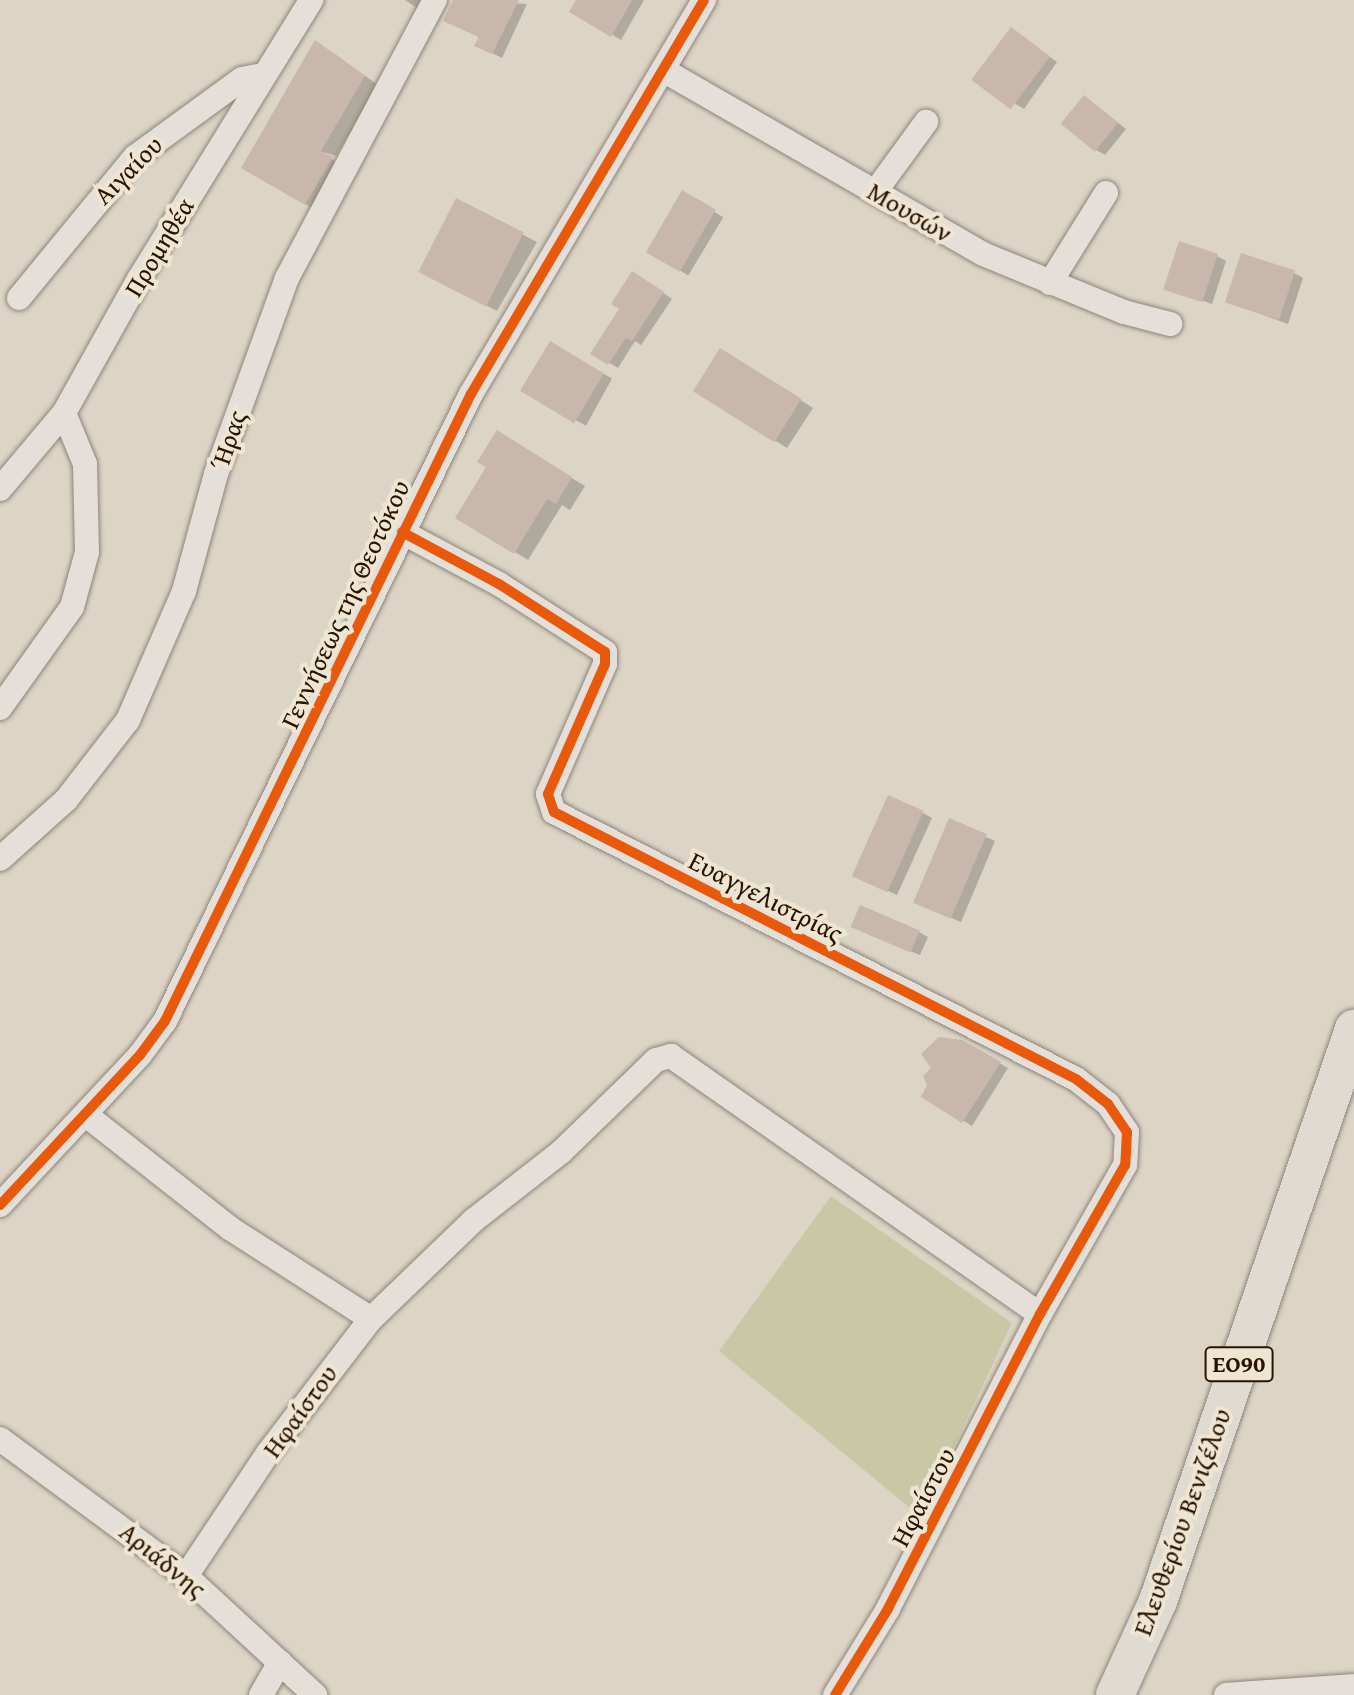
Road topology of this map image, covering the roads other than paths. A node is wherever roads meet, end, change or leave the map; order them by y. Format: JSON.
{"nodes":[{"id":1,"x":311,"y":0,"type":"edge"},
{"id":2,"x":435,"y":0,"type":"edge"},
{"id":3,"x":704,"y":0,"type":"edge"},
{"id":4,"x":663,"y":70,"type":"junction"},
{"id":5,"x":263,"y":75,"type":"junction"},
{"id":6,"x":926,"y":122,"type":"dead end"},
{"id":7,"x":875,"y":192,"type":"junction"},
{"id":8,"x":1106,"y":193,"type":"dead end"},
{"id":9,"x":1050,"y":283,"type":"junction"},
{"id":10,"x":19,"y":298,"type":"dead end"},
{"id":11,"x":1170,"y":324,"type":"dead end"},
{"id":12,"x":64,"y":413,"type":"junction"},
{"id":13,"x":0,"y":489,"type":"edge"},
{"id":14,"x":402,"y":532,"type":"junction"},
{"id":15,"x":0,"y":708,"type":"edge"},
{"id":16,"x":0,"y":859,"type":"edge"},
{"id":17,"x":1354,"y":1029,"type":"edge"},
{"id":18,"x":86,"y":1115,"type":"junction"},
{"id":19,"x":0,"y":1205,"type":"edge"},
{"id":20,"x":1040,"y":1314,"type":"junction"},
{"id":21,"x":371,"y":1319,"type":"junction"},
{"id":22,"x":0,"y":1439,"type":"edge"},
{"id":23,"x":186,"y":1576,"type":"junction"},
{"id":24,"x":280,"y":1662,"type":"junction"},
{"id":25,"x":1354,"y":1686,"type":"edge"},
{"id":26,"x":261,"y":1695,"type":"edge"},
{"id":27,"x":315,"y":1695,"type":"edge"},
{"id":28,"x":835,"y":1695,"type":"edge"},
{"id":29,"x":1115,"y":1695,"type":"edge"},
{"id":30,"x":1226,"y":1695,"type":"edge"}],
"edges":[{"from":1,"to":5,"type":"street","name":"Προμηθέα"},
{"from":2,"to":16,"type":"street","name":"Ήρας"},
{"from":3,"to":4,"type":"street","name":"Γεννήσεως της Θεοτόκου"},
{"from":4,"to":7,"type":"street","name":"Μουσών"},
{"from":4,"to":14,"type":"street","name":"Γεννήσεως της Θεοτόκου"},
{"from":5,"to":10,"type":"street","name":"Αιγαίου"},
{"from":5,"to":12,"type":"street","name":"Προμηθέα"},
{"from":6,"to":7,"type":"street"},
{"from":7,"to":9,"type":"street","name":"Μουσών"},
{"from":8,"to":9,"type":"street"},
{"from":9,"to":11,"type":"street","name":"Μουσών"},
{"from":12,"to":13,"type":"street","name":"Προμηθέα"},
{"from":12,"to":15,"type":"street"},
{"from":14,"to":18,"type":"street","name":"Γεννήσεως της Θεοτόκου"},
{"from":14,"to":20,"type":"street","name":"Ευαγγελιστρίας"},
{"from":17,"to":29,"type":"main road","name":"Ελευθερίου Βενιζέλου","number":"ΕΟ90"},
{"from":18,"to":19,"type":"street","name":"Γεννήσεως της Θεοτόκου"},
{"from":18,"to":21,"type":"street"},
{"from":20,"to":21,"type":"street","name":"Ηφαίστου"},
{"from":20,"to":28,"type":"street","name":"Ηφαίστου"},
{"from":21,"to":23,"type":"street","name":"Ηφαίστου"},
{"from":22,"to":23,"type":"street","name":"Αριάδνης"},
{"from":23,"to":24,"type":"street","name":"Αριάδνης"},
{"from":24,"to":26,"type":"street"},
{"from":24,"to":27,"type":"street","name":"Αριάδνης"},
{"from":25,"to":30,"type":"street"}]}
